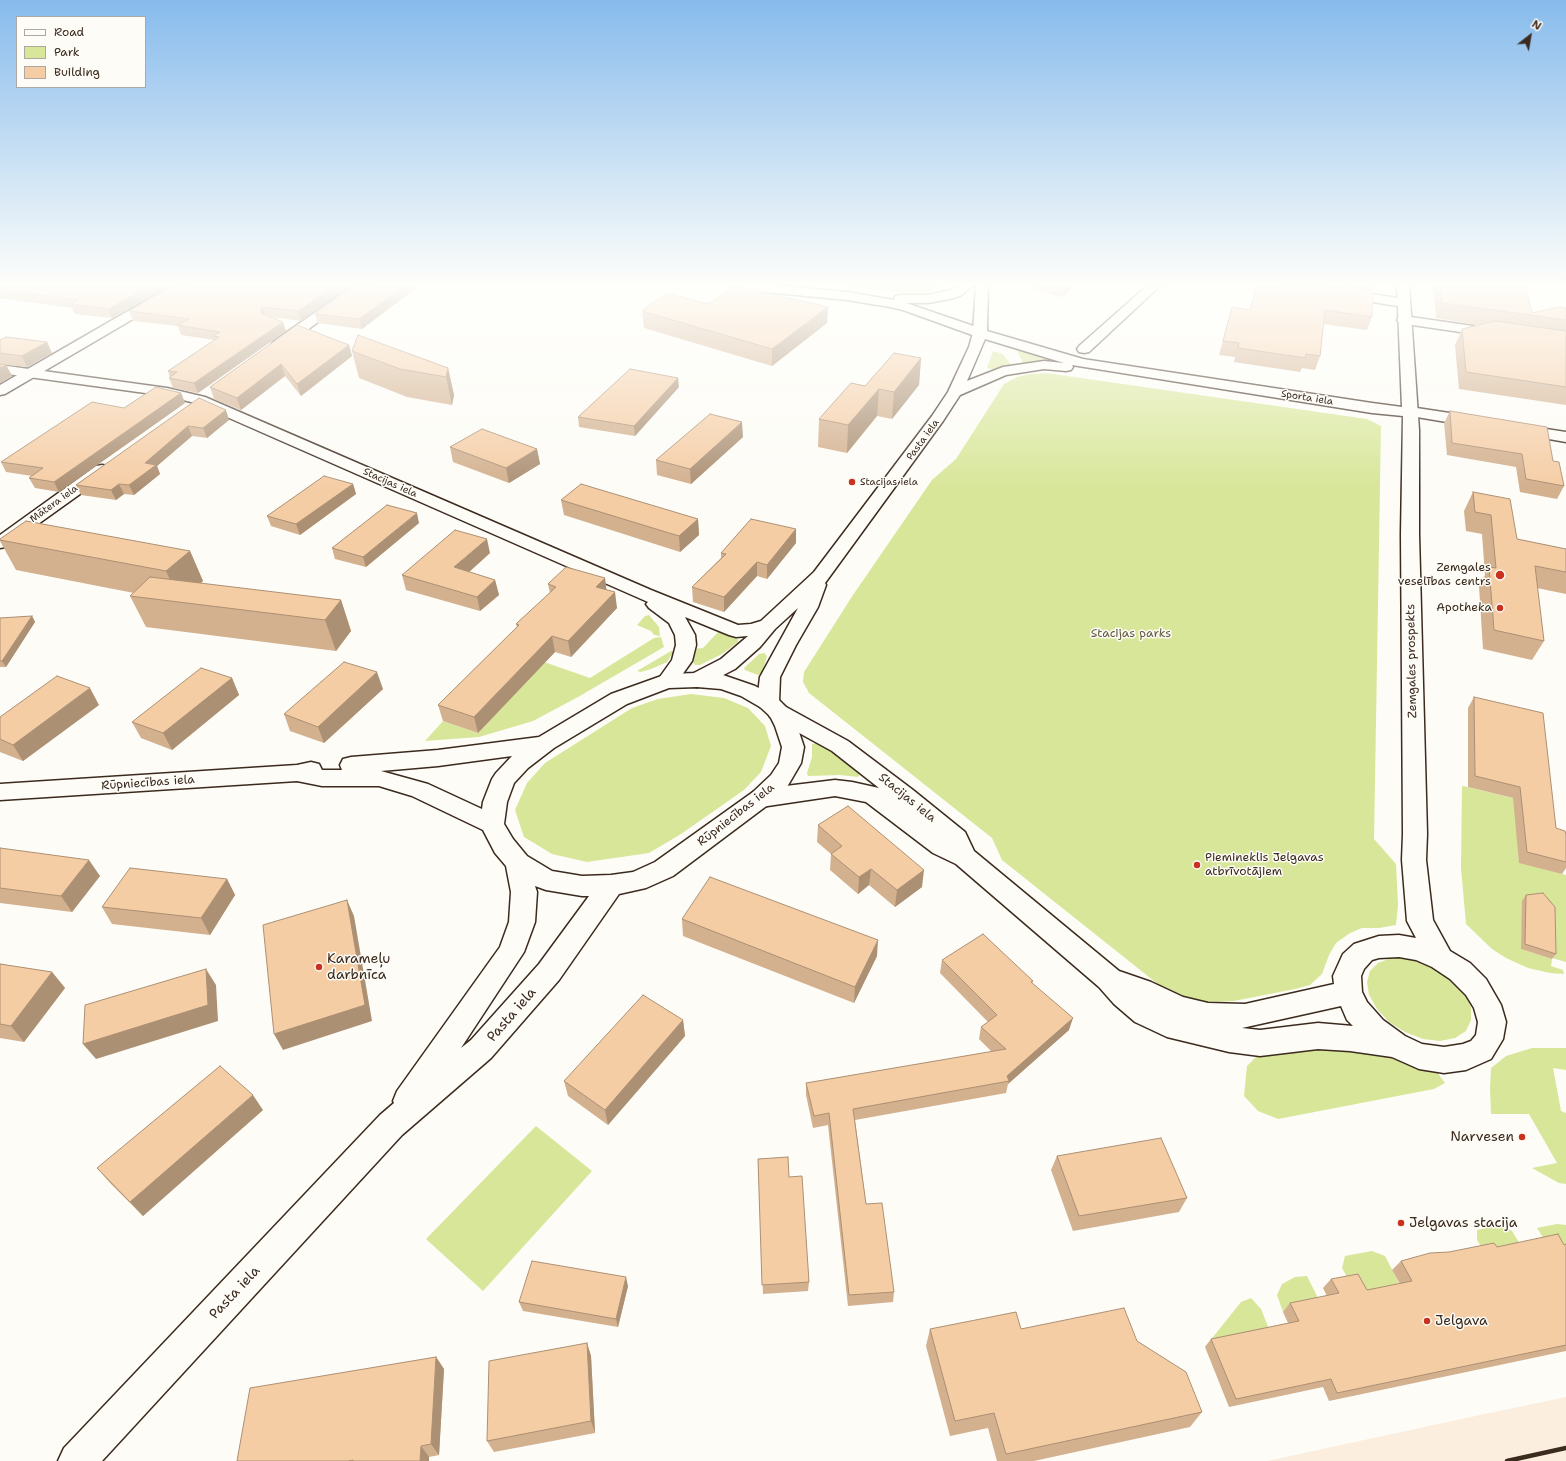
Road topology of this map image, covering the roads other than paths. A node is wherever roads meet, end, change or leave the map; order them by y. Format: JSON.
{"nodes":[{"id":1,"x":66,"y":353,"type":"edge"},
{"id":2,"x":266,"y":353,"type":"edge"},
{"id":3,"x":973,"y":353,"type":"edge"},
{"id":4,"x":1048,"y":353,"type":"edge"},
{"id":5,"x":1406,"y":353,"type":"edge"},
{"id":6,"x":263,"y":355,"type":"edge"},
{"id":7,"x":0,"y":369,"type":"edge"},
{"id":8,"x":1141,"y":373,"type":"junction"},
{"id":9,"x":31,"y":374,"type":"junction"},
{"id":10,"x":0,"y":391,"type":"edge"},
{"id":11,"x":956,"y":392,"type":"junction"},
{"id":12,"x":206,"y":395,"type":"junction"},
{"id":13,"x":186,"y":410,"type":"edge"},
{"id":14,"x":1410,"y":412,"type":"junction"},
{"id":15,"x":1488,"y":424,"type":"edge"},
{"id":16,"x":1504,"y":427,"type":"edge"},
{"id":17,"x":1566,"y":437,"type":"edge"},
{"id":18,"x":116,"y":460,"type":"edge"},
{"id":19,"x":0,"y":543,"type":"edge"},
{"id":20,"x":821,"y":576,"type":"junction"},
{"id":21,"x":644,"y":594,"type":"junction"},
{"id":22,"x":768,"y":625,"type":"junction"},
{"id":23,"x":697,"y":680,"type":"junction"},
{"id":24,"x":667,"y":681,"type":"junction"},
{"id":25,"x":773,"y":707,"type":"junction"},
{"id":26,"x":546,"y":744,"type":"junction"},
{"id":27,"x":297,"y":773,"type":"junction"},
{"id":28,"x":0,"y":792,"type":"edge"},
{"id":29,"x":761,"y":798,"type":"junction"},
{"id":30,"x":492,"y":824,"type":"junction"},
{"id":31,"x":965,"y":857,"type":"junction"},
{"id":32,"x":518,"y":863,"type":"junction"},
{"id":33,"x":611,"y":885,"type":"junction"},
{"id":34,"x":1441,"y":958,"type":"junction"},
{"id":35,"x":1109,"y":979,"type":"junction"},
{"id":36,"x":1348,"y":992,"type":"junction"},
{"id":37,"x":1394,"y":1045,"type":"junction"},
{"id":38,"x":391,"y":1124,"type":"junction"},
{"id":39,"x":77,"y":1461,"type":"edge"}],
"edges":[{"from":1,"to":9,"type":"street"},
{"from":2,"to":6,"type":"street"},
{"from":3,"to":11,"type":"street","name":"Pasta iela"},
{"from":4,"to":8,"type":"street","name":"Sporta iela"},
{"from":5,"to":14,"type":"street","name":"Zemgales prospekts"},
{"from":7,"to":9,"type":"street","name":"Stacijas iela"},
{"from":8,"to":11,"type":"street"},
{"from":8,"to":14,"type":"street","name":"Sporta iela"},
{"from":9,"to":10,"type":"street"},
{"from":9,"to":12,"type":"street","name":"Stacijas iela"},
{"from":11,"to":20,"type":"street","name":"Pasta iela"},
{"from":12,"to":13,"type":"street"},
{"from":12,"to":21,"type":"street","name":"Stacijas iela"},
{"from":14,"to":15,"type":"street","name":"Sporta iela"},
{"from":14,"to":34,"type":"street","name":"Zemgales prospekts"},
{"from":16,"to":17,"type":"street"},
{"from":18,"to":19,"type":"street","name":"Mātera iela"},
{"from":20,"to":22,"type":"street","name":"Pasta iela"},
{"from":20,"to":25,"type":"street","name":"Pasta iela"},
{"from":21,"to":22,"type":"street","name":"Stacijas iela"},
{"from":21,"to":24,"type":"street"},
{"from":22,"to":23,"type":"street","name":"Pasta iela"},
{"from":23,"to":24,"type":"street","name":"Rūpniecības iela"},
{"from":23,"to":25,"type":"street","name":"Rūpniecības iela"},
{"from":24,"to":26,"type":"street","name":"Rūpniecības iela"},
{"from":25,"to":29,"type":"street","name":"Rūpniecības iela"},
{"from":25,"to":31,"type":"street","name":"Stacijas iela"},
{"from":26,"to":27,"type":"street","name":"Rūpniecības iela"},
{"from":26,"to":30,"type":"street","name":"Rūpniecības iela"},
{"from":27,"to":28,"type":"street","name":"Rūpniecības iela"},
{"from":27,"to":30,"type":"street","name":"Rūpniecības iela"},
{"from":29,"to":31,"type":"street"},
{"from":29,"to":33,"type":"street","name":"Rūpniecības iela"},
{"from":30,"to":32,"type":"street","name":"Rūpniecības iela"},
{"from":31,"to":35,"type":"street"},
{"from":32,"to":33,"type":"street","name":"Rūpniecības iela"},
{"from":32,"to":38,"type":"street","name":"Pasta iela"},
{"from":33,"to":38,"type":"street","name":"Pasta iela"},
{"from":34,"to":36,"type":"street"},
{"from":34,"to":37,"type":"street"},
{"from":35,"to":36,"type":"street"},
{"from":35,"to":37,"type":"street"},
{"from":36,"to":37,"type":"street"},
{"from":38,"to":39,"type":"street","name":"Pasta iela"}]}
